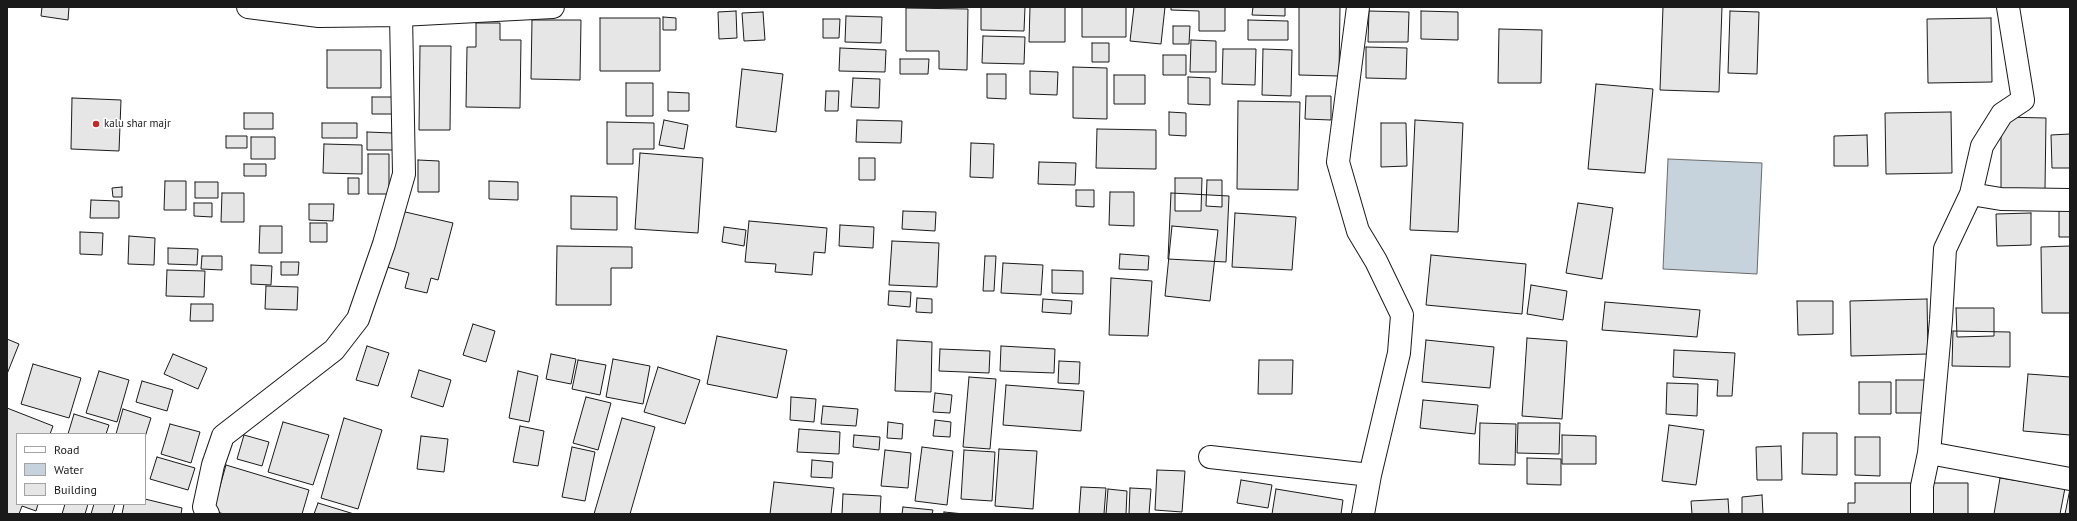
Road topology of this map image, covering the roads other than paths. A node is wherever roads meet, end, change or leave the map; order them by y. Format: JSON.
{"nodes":[{"id":1,"x":248,"y":7,"type":"edge"},
{"id":2,"x":553,"y":7,"type":"edge"},
{"id":3,"x":1358,"y":7,"type":"edge"},
{"id":4,"x":2008,"y":7,"type":"edge"},
{"id":5,"x":401,"y":15,"type":"junction"},
{"id":6,"x":1971,"y":194,"type":"junction"},
{"id":7,"x":2070,"y":200,"type":"edge"},
{"id":8,"x":1929,"y":453,"type":"junction"},
{"id":9,"x":1210,"y":457,"type":"dead end"},
{"id":10,"x":1370,"y":475,"type":"junction"},
{"id":11,"x":2070,"y":479,"type":"edge"},
{"id":12,"x":208,"y":514,"type":"edge"},
{"id":13,"x":1363,"y":514,"type":"edge"},
{"id":14,"x":1922,"y":514,"type":"edge"}],
"edges":[{"from":1,"to":5,"type":"street"},
{"from":2,"to":5,"type":"street"},
{"from":3,"to":10,"type":"street"},
{"from":4,"to":6,"type":"street"},
{"from":5,"to":12,"type":"street"},
{"from":6,"to":7,"type":"street"},
{"from":6,"to":8,"type":"street"},
{"from":8,"to":11,"type":"street"},
{"from":8,"to":14,"type":"street"},
{"from":9,"to":10,"type":"street"},
{"from":10,"to":13,"type":"street"}]}
